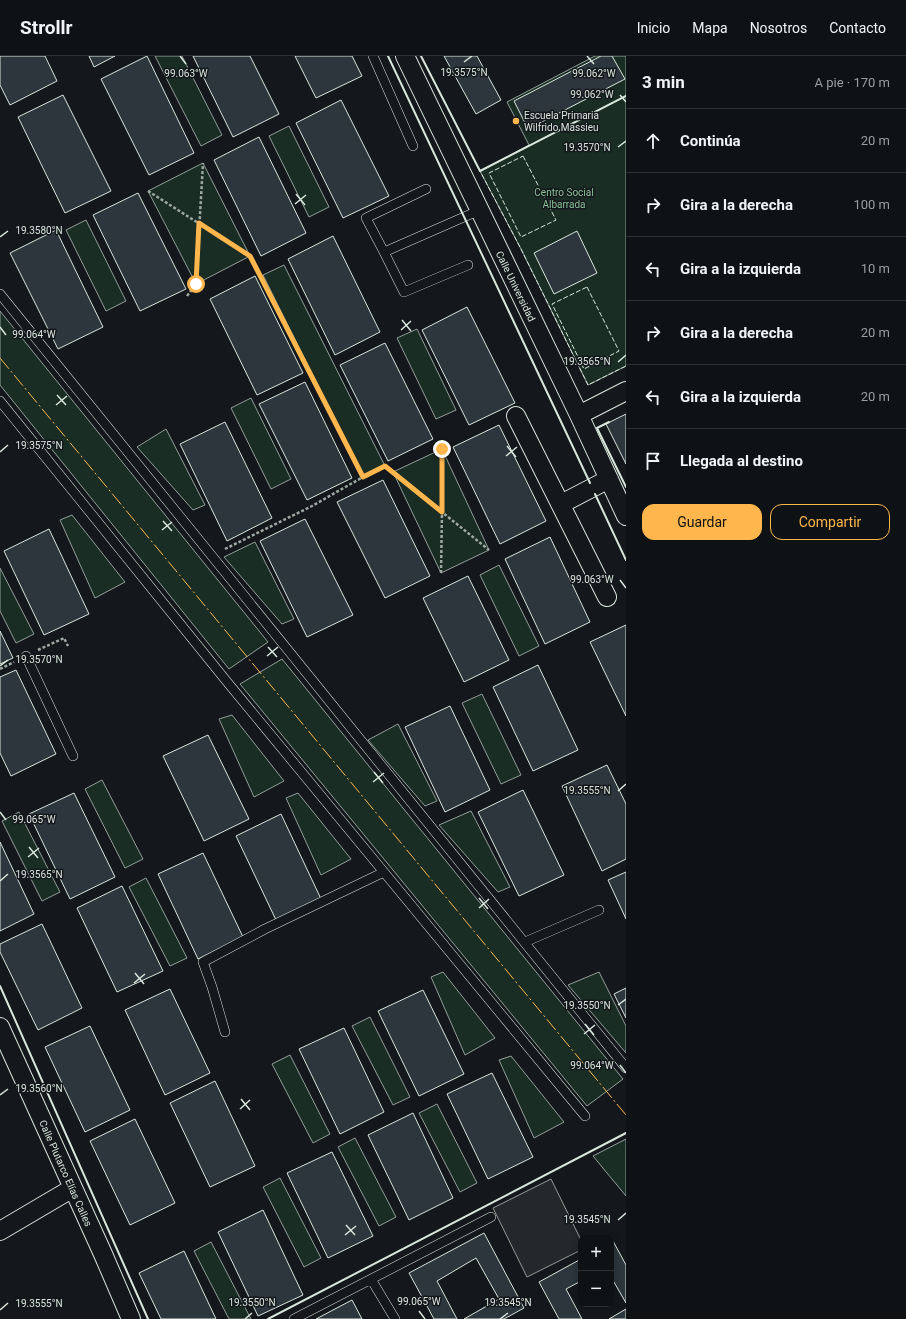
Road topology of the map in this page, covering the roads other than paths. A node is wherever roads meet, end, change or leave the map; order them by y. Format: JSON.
{"nodes":[{"id":1,"x":373,"y":56,"type":"edge"},
{"id":2,"x":405,"y":56,"type":"edge"},
{"id":3,"x":413,"y":146,"type":"dead end"},
{"id":4,"x":426,"y":189,"type":"dead end"},
{"id":5,"x":480,"y":210,"type":"junction"},
{"id":6,"x":384,"y":252,"type":"junction"},
{"id":7,"x":468,"y":265,"type":"dead end"},
{"id":8,"x":0,"y":294,"type":"edge"},
{"id":9,"x":626,"y":391,"type":"edge"},
{"id":10,"x":0,"y":401,"type":"edge"},
{"id":11,"x":579,"y":415,"type":"junction"},
{"id":12,"x":516,"y":416,"type":"dead end"},
{"id":13,"x":609,"y":479,"type":"junction"},
{"id":14,"x":561,"y":504,"type":"junction"},
{"id":15,"x":626,"y":516,"type":"edge"},
{"id":16,"x":607,"y":597,"type":"dead end"},
{"id":17,"x":26,"y":656,"type":"dead end"},
{"id":18,"x":73,"y":756,"type":"dead end"},
{"id":19,"x":384,"y":872,"type":"junction"},
{"id":20,"x":599,"y":910,"type":"dead end"},
{"id":21,"x":525,"y":942,"type":"junction"},
{"id":22,"x":0,"y":1027,"type":"edge"},
{"id":23,"x":225,"y":1032,"type":"dead end"},
{"id":24,"x":626,"y":1068,"type":"edge"},
{"id":25,"x":585,"y":1116,"type":"dead end"},
{"id":26,"x":73,"y":1188,"type":"junction"},
{"id":27,"x":491,"y":1217,"type":"dead end"},
{"id":28,"x":0,"y":1231,"type":"edge"},
{"id":29,"x":371,"y":1279,"type":"junction"},
{"id":30,"x":131,"y":1319,"type":"edge"},
{"id":31,"x":294,"y":1319,"type":"edge"},
{"id":32,"x":395,"y":1319,"type":"edge"}],
"edges":[{"from":1,"to":3,"type":"lane"},
{"from":2,"to":5,"type":"street","name":"Calle Universidad"},
{"from":4,"to":6,"type":"lane"},
{"from":5,"to":6,"type":"lane"},
{"from":5,"to":11,"type":"street","name":"Calle Universidad"},
{"from":6,"to":7,"type":"lane"},
{"from":8,"to":21,"type":"lane"},
{"from":9,"to":11,"type":"street"},
{"from":10,"to":19,"type":"lane"},
{"from":11,"to":13,"type":"street","name":"Calle Universidad"},
{"from":12,"to":14,"type":"street"},
{"from":13,"to":14,"type":"street"},
{"from":13,"to":15,"type":"street","name":"Calle Universidad"},
{"from":14,"to":16,"type":"street"},
{"from":17,"to":18,"type":"lane"},
{"from":19,"to":23,"type":"lane"},
{"from":19,"to":25,"type":"lane"},
{"from":20,"to":21,"type":"lane"},
{"from":21,"to":24,"type":"lane"},
{"from":22,"to":26,"type":"street","name":"Calle Plutarco Elías Calles"},
{"from":26,"to":28,"type":"street"},
{"from":26,"to":30,"type":"street","name":"Calle Plutarco Elías Calles"},
{"from":27,"to":29,"type":"lane"},
{"from":29,"to":31,"type":"lane"},
{"from":29,"to":32,"type":"lane"}]}
